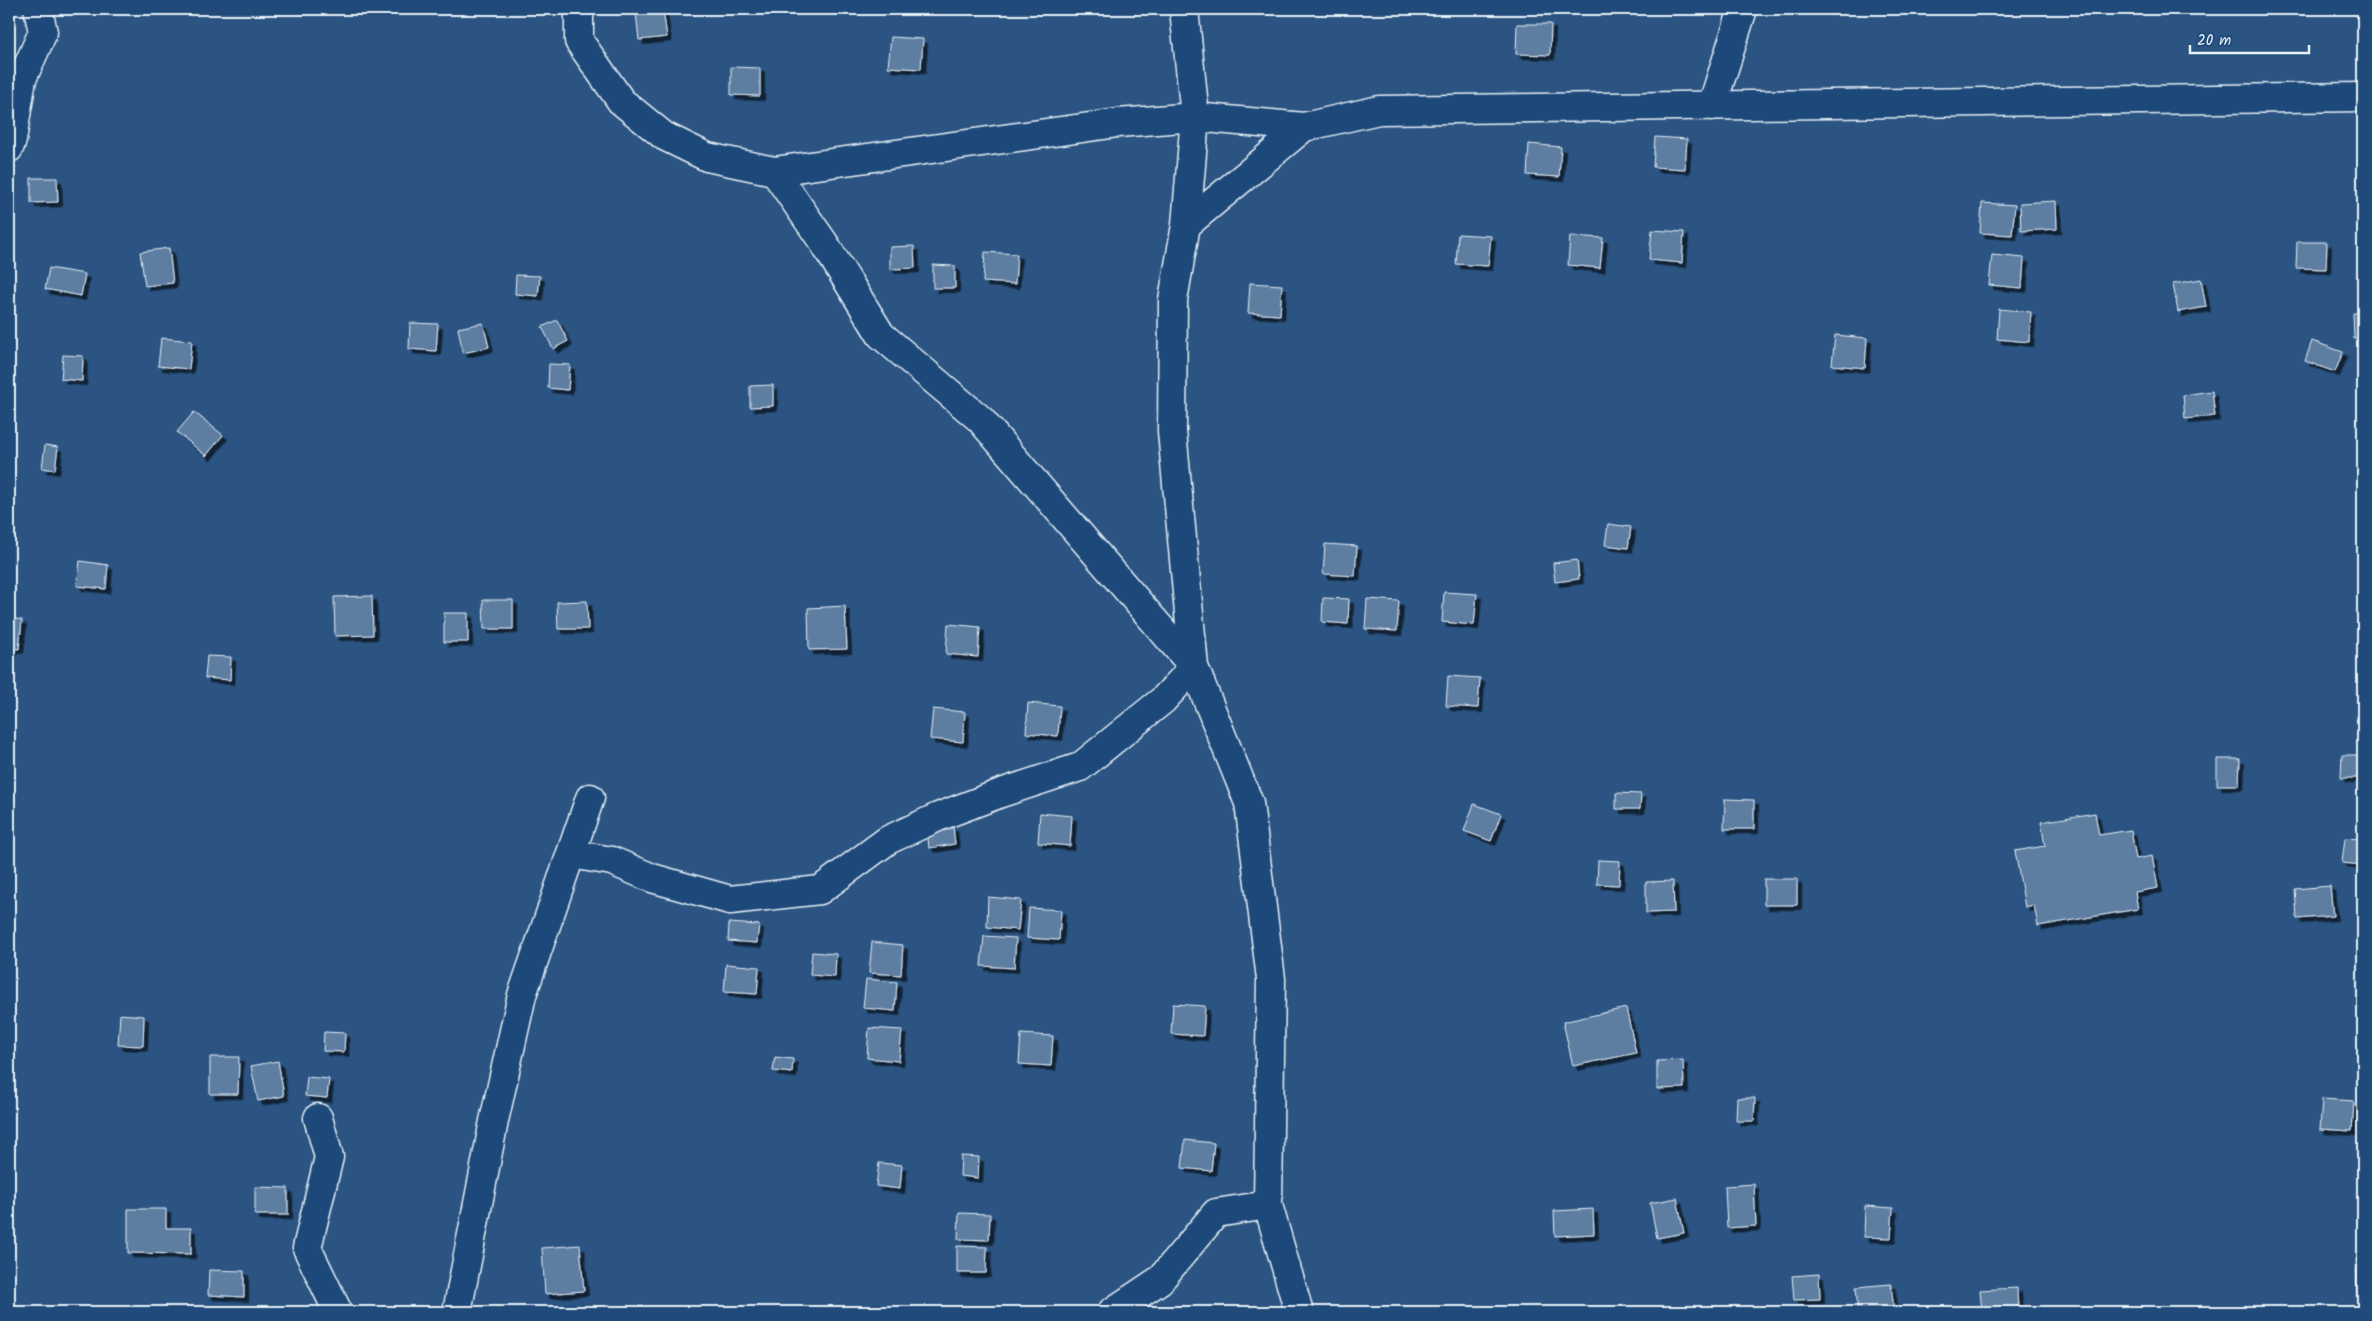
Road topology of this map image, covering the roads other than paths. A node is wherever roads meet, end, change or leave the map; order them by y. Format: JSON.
{"nodes":[{"id":1,"x":38,"y":9,"type":"edge"},
{"id":2,"x":579,"y":9,"type":"edge"},
{"id":3,"x":1184,"y":9,"type":"edge"},
{"id":4,"x":1742,"y":9,"type":"edge"},
{"id":5,"x":2363,"y":97,"type":"edge"},
{"id":6,"x":1712,"y":106,"type":"junction"},
{"id":7,"x":1195,"y":117,"type":"junction"},
{"id":8,"x":1304,"y":127,"type":"junction"},
{"id":9,"x":9,"y":148,"type":"edge"},
{"id":10,"x":774,"y":171,"type":"junction"},
{"id":11,"x":1186,"y":225,"type":"junction"},
{"id":12,"x":1194,"y":667,"type":"junction"},
{"id":13,"x":590,"y":798,"type":"dead end"},
{"id":14,"x":571,"y":854,"type":"junction"},
{"id":15,"x":318,"y":1118,"type":"dead end"},
{"id":16,"x":1268,"y":1205,"type":"junction"},
{"id":17,"x":338,"y":1312,"type":"edge"},
{"id":18,"x":457,"y":1312,"type":"edge"},
{"id":19,"x":1112,"y":1312,"type":"edge"},
{"id":20,"x":1299,"y":1312,"type":"edge"}],
"edges":[{"from":1,"to":9,"type":"street"},
{"from":2,"to":10,"type":"street"},
{"from":3,"to":7,"type":"street"},
{"from":4,"to":6,"type":"street"},
{"from":5,"to":6,"type":"street"},
{"from":6,"to":8,"type":"street"},
{"from":7,"to":8,"type":"street"},
{"from":7,"to":10,"type":"street"},
{"from":7,"to":11,"type":"street"},
{"from":8,"to":11,"type":"street"},
{"from":10,"to":12,"type":"street"},
{"from":11,"to":12,"type":"street"},
{"from":12,"to":14,"type":"street"},
{"from":12,"to":16,"type":"street"},
{"from":13,"to":14,"type":"street"},
{"from":14,"to":18,"type":"street"},
{"from":15,"to":17,"type":"street"},
{"from":16,"to":19,"type":"street"},
{"from":16,"to":20,"type":"street"}]}
